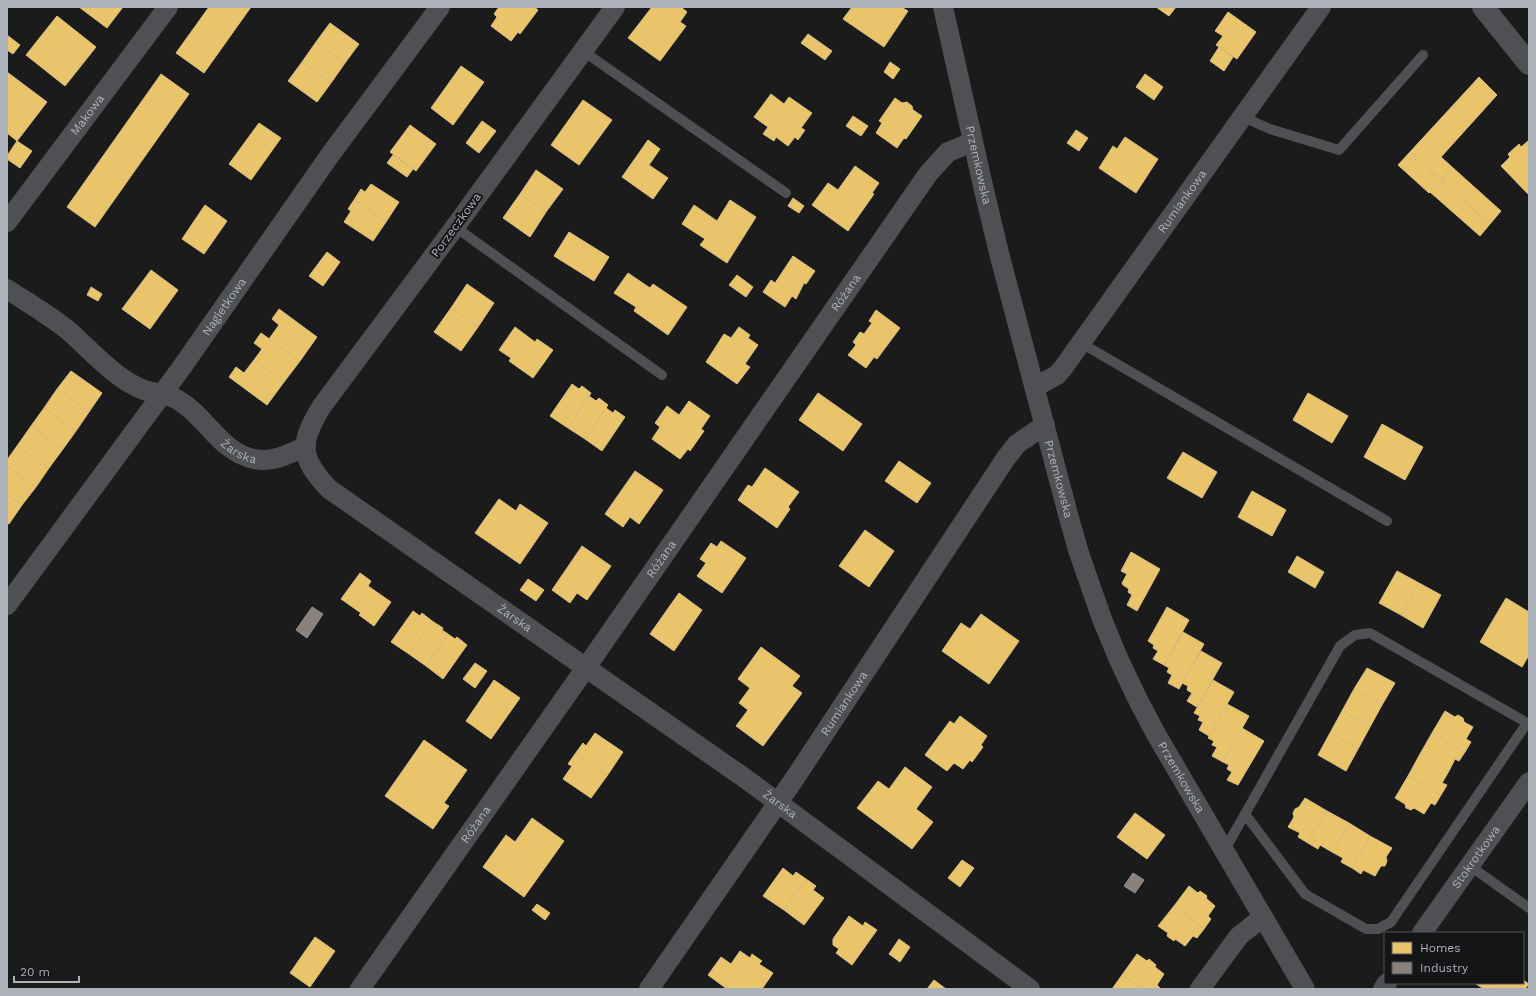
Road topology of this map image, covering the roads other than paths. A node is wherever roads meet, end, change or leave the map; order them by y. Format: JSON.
{"nodes":[{"id":1,"x":168,"y":7,"type":"edge"},
{"id":2,"x":440,"y":7,"type":"edge"},
{"id":3,"x":615,"y":7,"type":"edge"},
{"id":4,"x":943,"y":7,"type":"edge"},
{"id":5,"x":1321,"y":7,"type":"edge"},
{"id":6,"x":1483,"y":7,"type":"edge"},
{"id":7,"x":583,"y":51,"type":"junction"},
{"id":8,"x":1423,"y":55,"type":"dead end"},
{"id":9,"x":1529,"y":64,"type":"edge"},
{"id":10,"x":1243,"y":117,"type":"junction"},
{"id":11,"x":973,"y":142,"type":"junction"},
{"id":12,"x":786,"y":193,"type":"dead end"},
{"id":13,"x":7,"y":222,"type":"edge"},
{"id":14,"x":455,"y":227,"type":"junction"},
{"id":15,"x":7,"y":289,"type":"edge"},
{"id":16,"x":1081,"y":343,"type":"junction"},
{"id":17,"x":662,"y":375,"type":"dead end"},
{"id":18,"x":1035,"y":387,"type":"junction"},
{"id":19,"x":163,"y":393,"type":"junction"},
{"id":20,"x":1045,"y":425,"type":"junction"},
{"id":21,"x":306,"y":446,"type":"junction"},
{"id":22,"x":1387,"y":521,"type":"dead end"},
{"id":23,"x":7,"y":605,"type":"edge"},
{"id":24,"x":585,"y":669,"type":"junction"},
{"id":25,"x":1528,"y":724,"type":"edge"},
{"id":26,"x":1529,"y":782,"type":"edge"},
{"id":27,"x":778,"y":803,"type":"junction"},
{"id":28,"x":1245,"y":814,"type":"junction"},
{"id":29,"x":1224,"y":851,"type":"junction"},
{"id":30,"x":1470,"y":866,"type":"junction"},
{"id":31,"x":1529,"y":908,"type":"edge"},
{"id":32,"x":1263,"y":916,"type":"junction"},
{"id":33,"x":1423,"y":932,"type":"edge"},
{"id":34,"x":360,"y":989,"type":"edge"},
{"id":35,"x":649,"y":989,"type":"edge"},
{"id":36,"x":1030,"y":989,"type":"edge"},
{"id":37,"x":1200,"y":989,"type":"edge"},
{"id":38,"x":1305,"y":989,"type":"edge"}],
"edges":[{"from":1,"to":13,"type":"street","name":"Makowa"},
{"from":2,"to":19,"type":"street","name":"Nagietkowa"},
{"from":3,"to":7,"type":"street","name":"Porzeczkowa"},
{"from":4,"to":11,"type":"street","name":"Przemkowska"},
{"from":5,"to":10,"type":"street","name":"Rumiankowa"},
{"from":6,"to":9,"type":"street"},
{"from":7,"to":12,"type":"lane"},
{"from":7,"to":14,"type":"street","name":"Porzeczkowa"},
{"from":8,"to":10,"type":"lane"},
{"from":10,"to":16,"type":"street","name":"Rumiankowa"},
{"from":11,"to":18,"type":"street","name":"Przemkowska"},
{"from":11,"to":24,"type":"street","name":"Różana"},
{"from":14,"to":17,"type":"lane"},
{"from":14,"to":21,"type":"street","name":"Porzeczkowa"},
{"from":15,"to":19,"type":"street","name":"Żarska"},
{"from":16,"to":18,"type":"street","name":"Rumiankowa"},
{"from":16,"to":22,"type":"lane"},
{"from":18,"to":20,"type":"street","name":"Przemkowska"},
{"from":19,"to":21,"type":"street","name":"Żarska"},
{"from":19,"to":23,"type":"street","name":"Nagietkowa"},
{"from":20,"to":27,"type":"street","name":"Rumiankowa"},
{"from":20,"to":29,"type":"street","name":"Przemkowska"},
{"from":21,"to":24,"type":"street","name":"Żarska"},
{"from":24,"to":27,"type":"street","name":"Żarska"},
{"from":24,"to":34,"type":"street","name":"Różana"},
{"from":25,"to":28,"type":"lane"},
{"from":25,"to":28,"type":"lane"},
{"from":26,"to":30,"type":"street","name":"Stokrotkowa"},
{"from":27,"to":35,"type":"street","name":"Rumiankowa"},
{"from":27,"to":36,"type":"street","name":"Żarska"},
{"from":28,"to":29,"type":"lane"},
{"from":29,"to":32,"type":"street","name":"Przemkowska"},
{"from":30,"to":31,"type":"lane"},
{"from":30,"to":33,"type":"street","name":"Stokrotkowa"},
{"from":32,"to":37,"type":"street"},
{"from":32,"to":38,"type":"street","name":"Przemkowska"}]}
